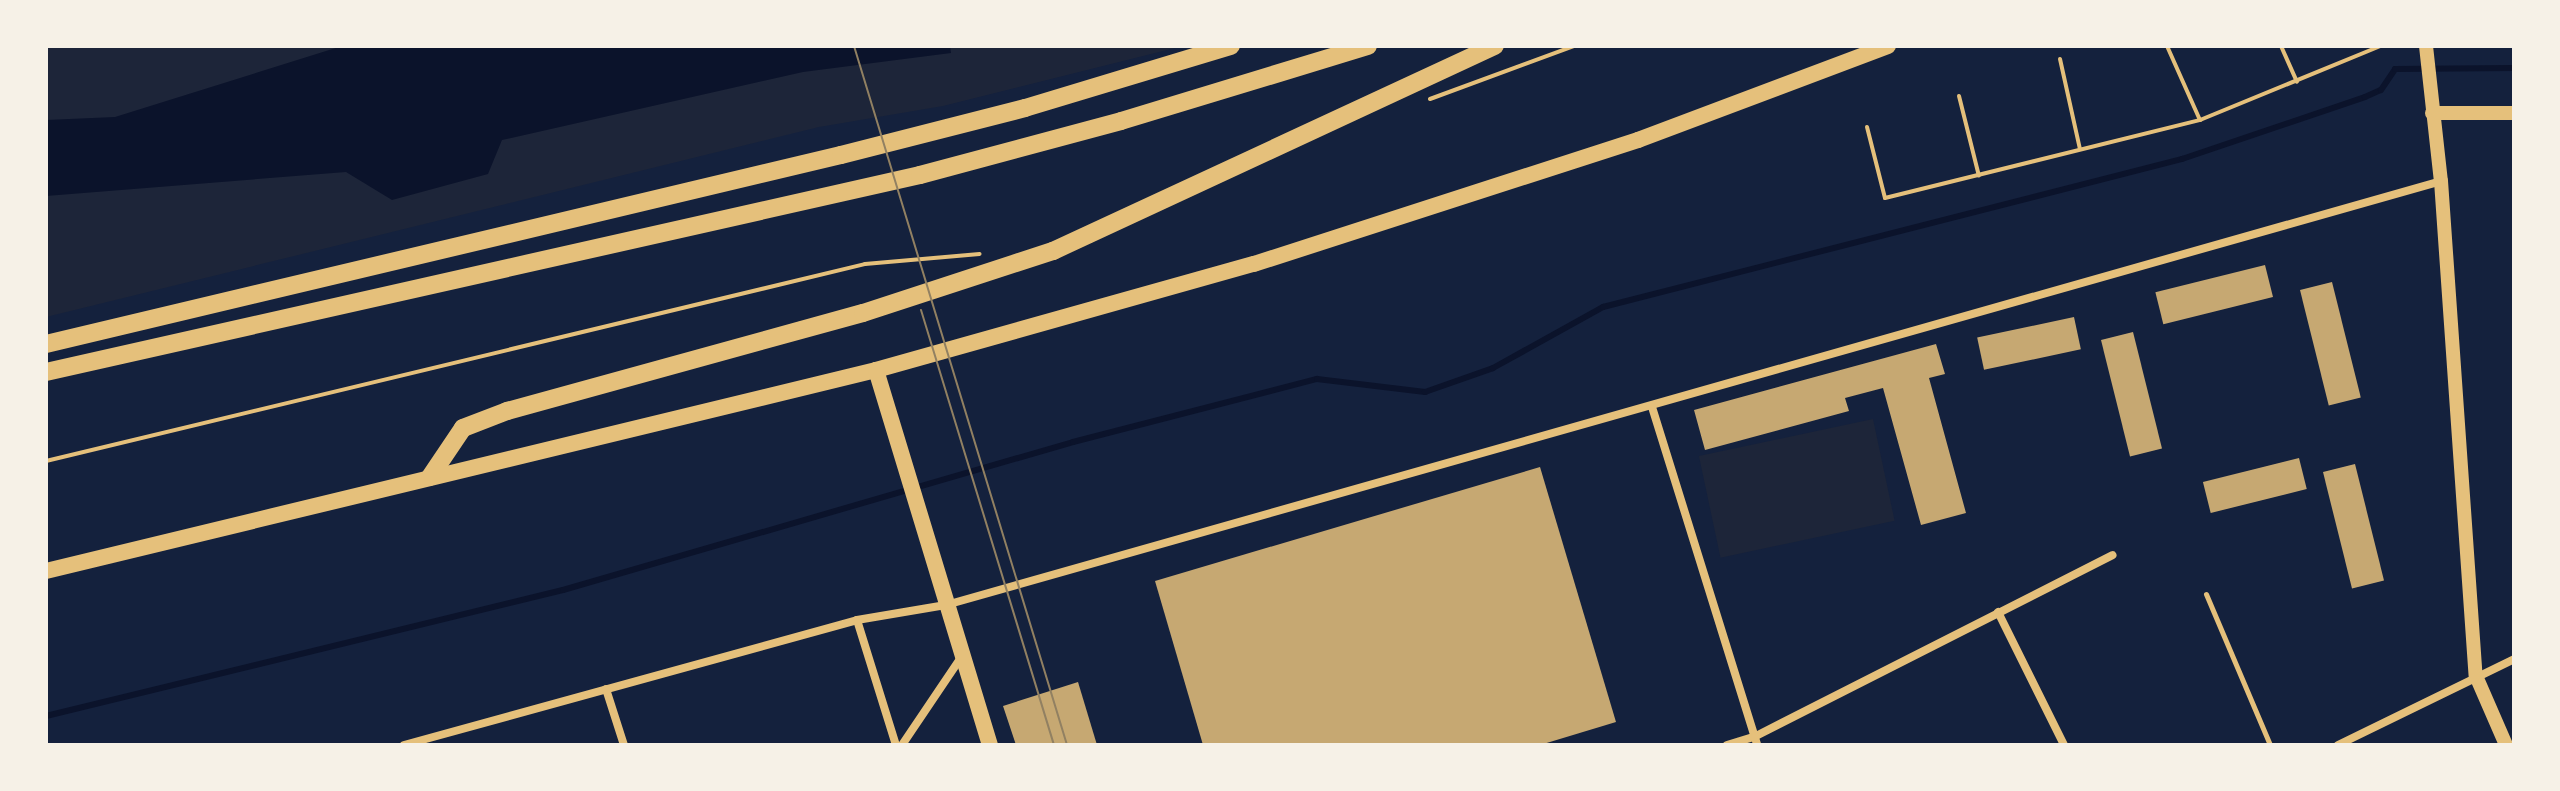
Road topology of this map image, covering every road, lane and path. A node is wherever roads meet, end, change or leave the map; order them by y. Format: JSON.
{"nodes":[{"id":1,"x":1231,"y":46,"type":"edge"},
{"id":2,"x":1368,"y":46,"type":"edge"},
{"id":3,"x":1495,"y":46,"type":"edge"},
{"id":4,"x":1574,"y":46,"type":"edge"},
{"id":5,"x":1888,"y":46,"type":"edge"},
{"id":6,"x":2167,"y":46,"type":"edge"},
{"id":7,"x":2281,"y":46,"type":"edge"},
{"id":8,"x":2376,"y":47,"type":"edge"},
{"id":9,"x":2427,"y":51,"type":"edge"},
{"id":10,"x":2060,"y":59,"type":"dead end"},
{"id":11,"x":2297,"y":82,"type":"junction"},
{"id":12,"x":1959,"y":96,"type":"dead end"},
{"id":13,"x":1425,"y":101,"type":"dead end"},
{"id":14,"x":2432,"y":113,"type":"junction"},
{"id":15,"x":2514,"y":113,"type":"edge"},
{"id":16,"x":2200,"y":120,"type":"junction"},
{"id":17,"x":1867,"y":127,"type":"dead end"},
{"id":18,"x":2080,"y":149,"type":"junction"},
{"id":19,"x":1979,"y":176,"type":"junction"},
{"id":20,"x":2441,"y":181,"type":"junction"},
{"id":21,"x":991,"y":253,"type":"dead end"},
{"id":22,"x":46,"y":344,"type":"edge"},
{"id":23,"x":876,"y":370,"type":"junction"},
{"id":24,"x":46,"y":372,"type":"edge"},
{"id":25,"x":1652,"y":407,"type":"junction"},
{"id":26,"x":46,"y":461,"type":"edge"},
{"id":27,"x":430,"y":477,"type":"junction"},
{"id":28,"x":2112,"y":555,"type":"dead end"},
{"id":29,"x":46,"y":571,"type":"edge"},
{"id":30,"x":2206,"y":594,"type":"dead end"},
{"id":31,"x":946,"y":605,"type":"junction"},
{"id":32,"x":1998,"y":612,"type":"junction"},
{"id":33,"x":857,"y":620,"type":"junction"},
{"id":34,"x":962,"y":656,"type":"junction"},
{"id":35,"x":2514,"y":659,"type":"edge"},
{"id":36,"x":2476,"y":676,"type":"junction"},
{"id":37,"x":606,"y":689,"type":"junction"},
{"id":38,"x":1756,"y":741,"type":"edge"},
{"id":39,"x":404,"y":745,"type":"edge"},
{"id":40,"x":624,"y":745,"type":"edge"},
{"id":41,"x":899,"y":745,"type":"edge"},
{"id":42,"x":990,"y":745,"type":"edge"},
{"id":43,"x":1727,"y":745,"type":"edge"},
{"id":44,"x":2064,"y":745,"type":"edge"},
{"id":45,"x":2270,"y":745,"type":"edge"},
{"id":46,"x":2338,"y":745,"type":"edge"},
{"id":47,"x":2506,"y":745,"type":"edge"}],
"edges":[{"from":1,"to":22,"type":"highway"},
{"from":2,"to":24,"type":"highway"},
{"from":3,"to":27,"type":"highway"},
{"from":4,"to":13,"type":"path"},
{"from":5,"to":23,"type":"main road"},
{"from":6,"to":16,"type":"path"},
{"from":7,"to":11,"type":"path"},
{"from":8,"to":11,"type":"path"},
{"from":9,"to":14,"type":"street"},
{"from":10,"to":18,"type":"path"},
{"from":11,"to":16,"type":"path"},
{"from":12,"to":19,"type":"path"},
{"from":14,"to":15,"type":"street"},
{"from":14,"to":20,"type":"street"},
{"from":16,"to":18,"type":"path"},
{"from":17,"to":19,"type":"path"},
{"from":18,"to":19,"type":"path"},
{"from":20,"to":25,"type":"street"},
{"from":20,"to":36,"type":"street"},
{"from":21,"to":26,"type":"path"},
{"from":23,"to":27,"type":"main road"},
{"from":23,"to":31,"type":"main road"},
{"from":25,"to":31,"type":"street"},
{"from":25,"to":38,"type":"street"},
{"from":27,"to":29,"type":"main road"},
{"from":28,"to":32,"type":"street"},
{"from":30,"to":45,"type":"lane"},
{"from":31,"to":33,"type":"street"},
{"from":31,"to":34,"type":"main road"},
{"from":32,"to":38,"type":"street"},
{"from":32,"to":44,"type":"street"},
{"from":33,"to":37,"type":"street"},
{"from":33,"to":41,"type":"street"},
{"from":34,"to":41,"type":"street"},
{"from":34,"to":42,"type":"main road"},
{"from":35,"to":36,"type":"street"},
{"from":36,"to":46,"type":"street"},
{"from":36,"to":47,"type":"street"},
{"from":37,"to":39,"type":"street"},
{"from":37,"to":40,"type":"street"},
{"from":38,"to":43,"type":"street"}]}
